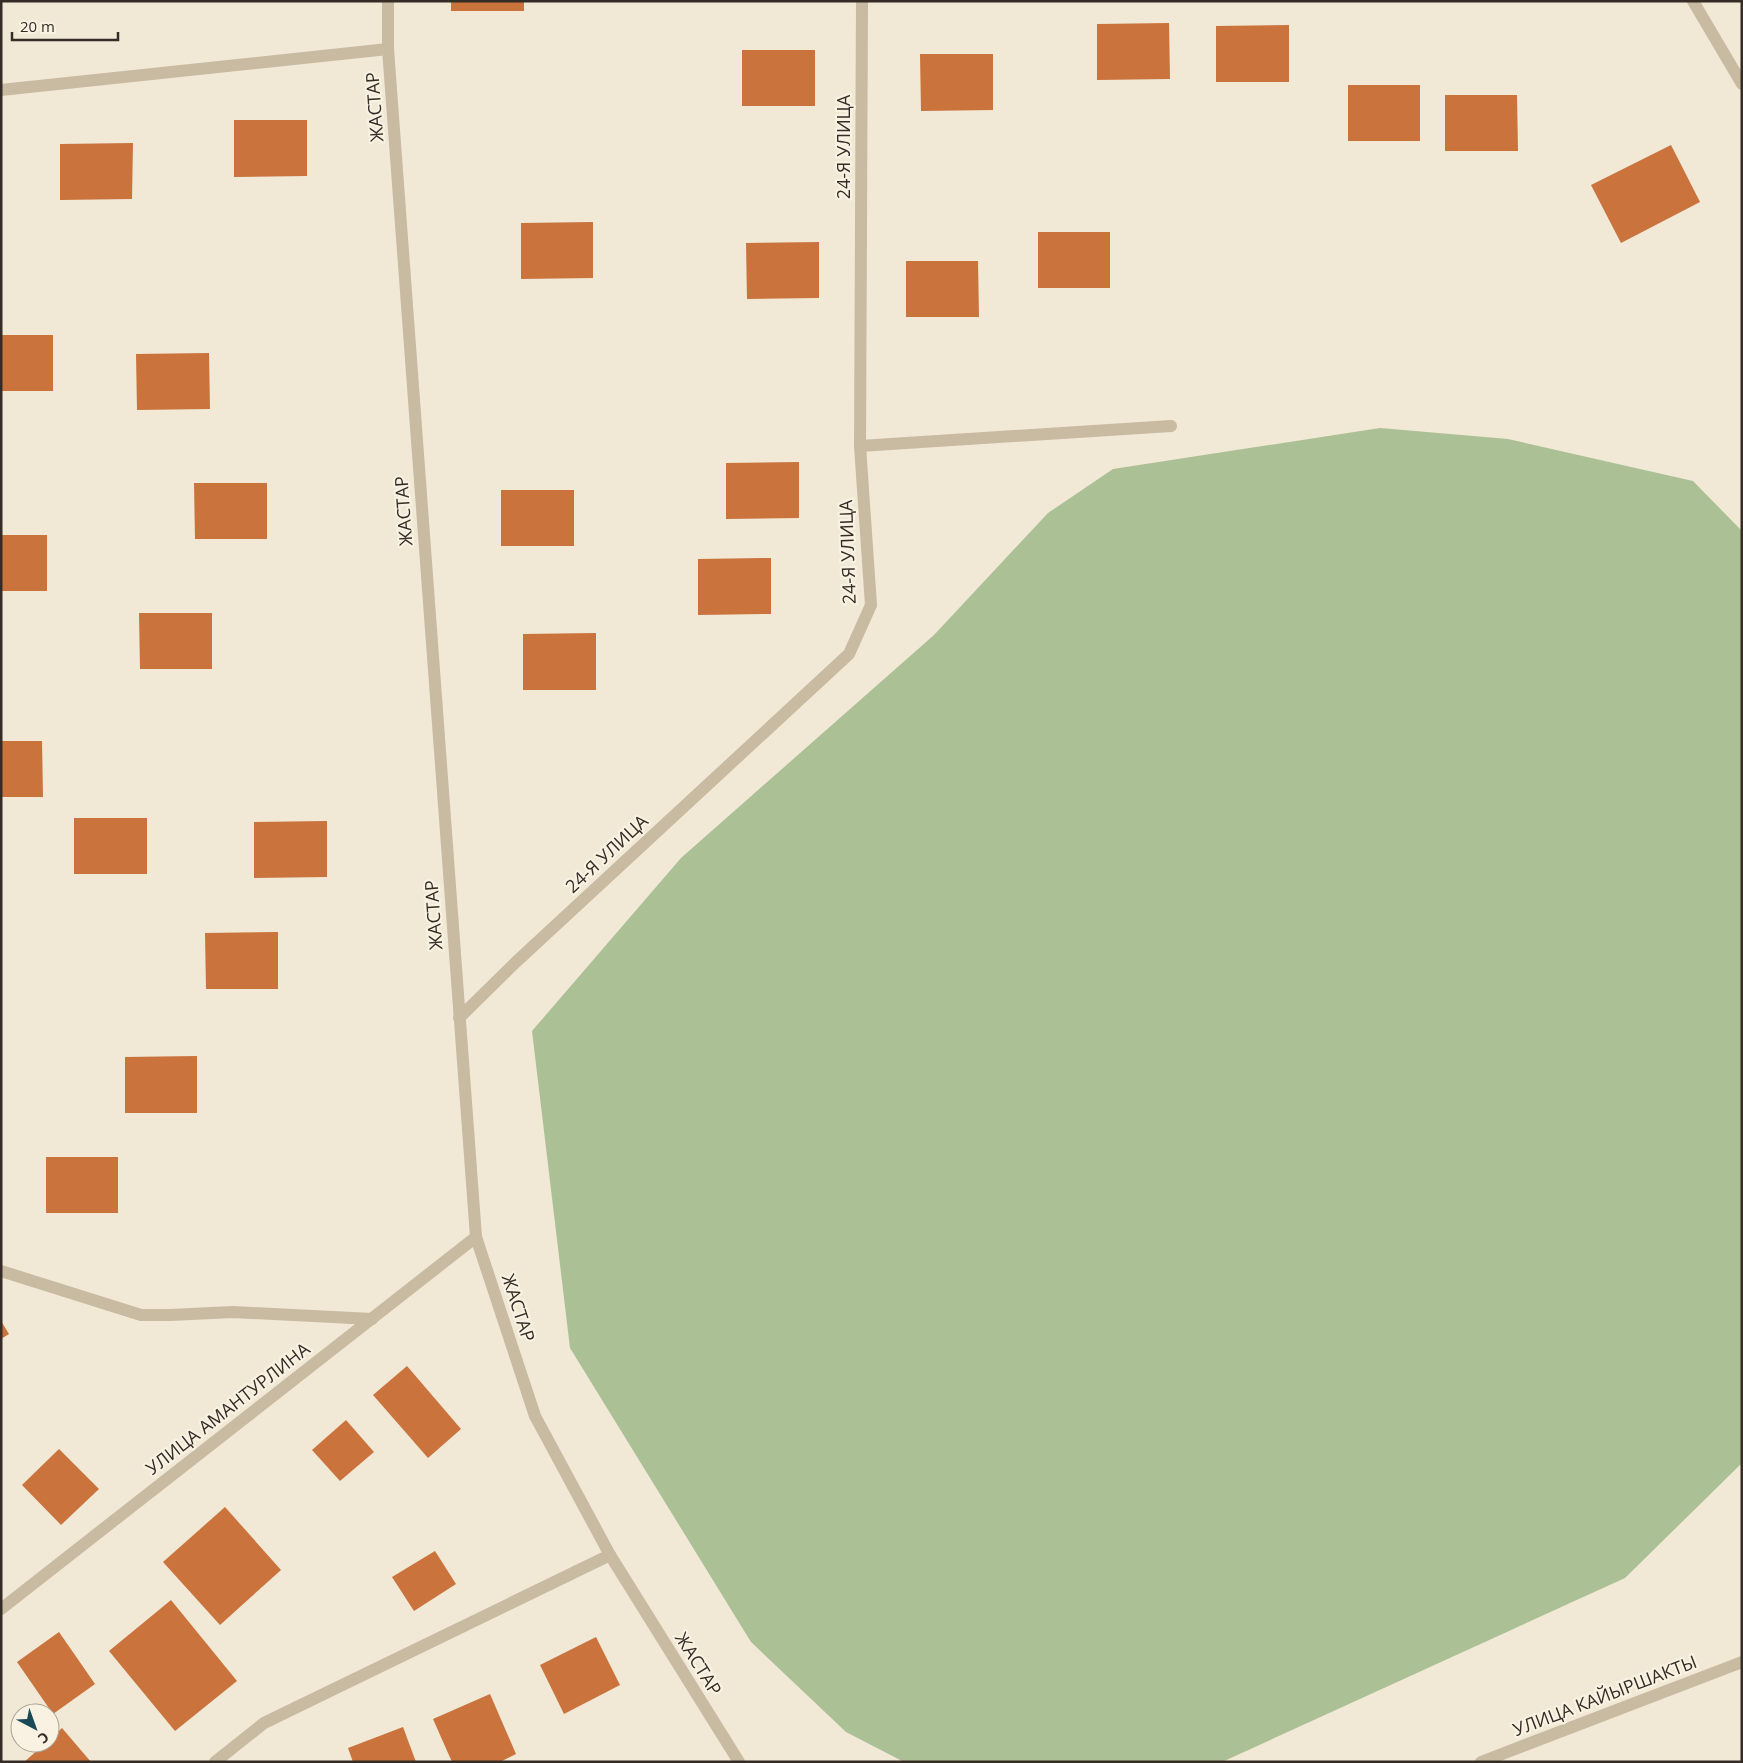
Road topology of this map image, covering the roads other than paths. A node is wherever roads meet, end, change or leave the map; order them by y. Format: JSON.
{"nodes":[{"id":1,"x":388,"y":1,"type":"edge"},
{"id":2,"x":862,"y":1,"type":"edge"},
{"id":3,"x":1693,"y":1,"type":"edge"},
{"id":4,"x":388,"y":49,"type":"junction"},
{"id":5,"x":1742,"y":84,"type":"edge"},
{"id":6,"x":1,"y":90,"type":"edge"},
{"id":7,"x":1171,"y":426,"type":"dead end"},
{"id":8,"x":860,"y":446,"type":"junction"},
{"id":9,"x":459,"y":1018,"type":"junction"},
{"id":10,"x":476,"y":1237,"type":"junction"},
{"id":11,"x":1,"y":1271,"type":"edge"},
{"id":12,"x":372,"y":1319,"type":"junction"},
{"id":13,"x":610,"y":1555,"type":"junction"},
{"id":14,"x":1,"y":1609,"type":"edge"},
{"id":15,"x":1742,"y":1662,"type":"edge"},
{"id":16,"x":215,"y":1762,"type":"edge"},
{"id":17,"x":739,"y":1762,"type":"edge"},
{"id":18,"x":1481,"y":1762,"type":"edge"}],
"edges":[{"from":1,"to":4,"type":"street","name":"ЖАСТАР"},
{"from":2,"to":8,"type":"street","name":"24-Я УЛИЦА"},
{"from":3,"to":5,"type":"street"},
{"from":4,"to":6,"type":"street"},
{"from":4,"to":9,"type":"street","name":"ЖАСТАР"},
{"from":7,"to":8,"type":"street"},
{"from":8,"to":9,"type":"street","name":"24-Я УЛИЦА"},
{"from":9,"to":10,"type":"street","name":"ЖАСТАР"},
{"from":10,"to":12,"type":"street","name":"УЛИЦА АМАНТУРЛИНА"},
{"from":10,"to":13,"type":"street","name":"ЖАСТАР"},
{"from":11,"to":12,"type":"street"},
{"from":12,"to":14,"type":"street","name":"УЛИЦА АМАНТУРЛИНА"},
{"from":13,"to":16,"type":"street"},
{"from":13,"to":17,"type":"street","name":"ЖАСТАР"},
{"from":15,"to":18,"type":"street","name":"УЛИЦА КАЙЫРШАКТЫ"}]}
